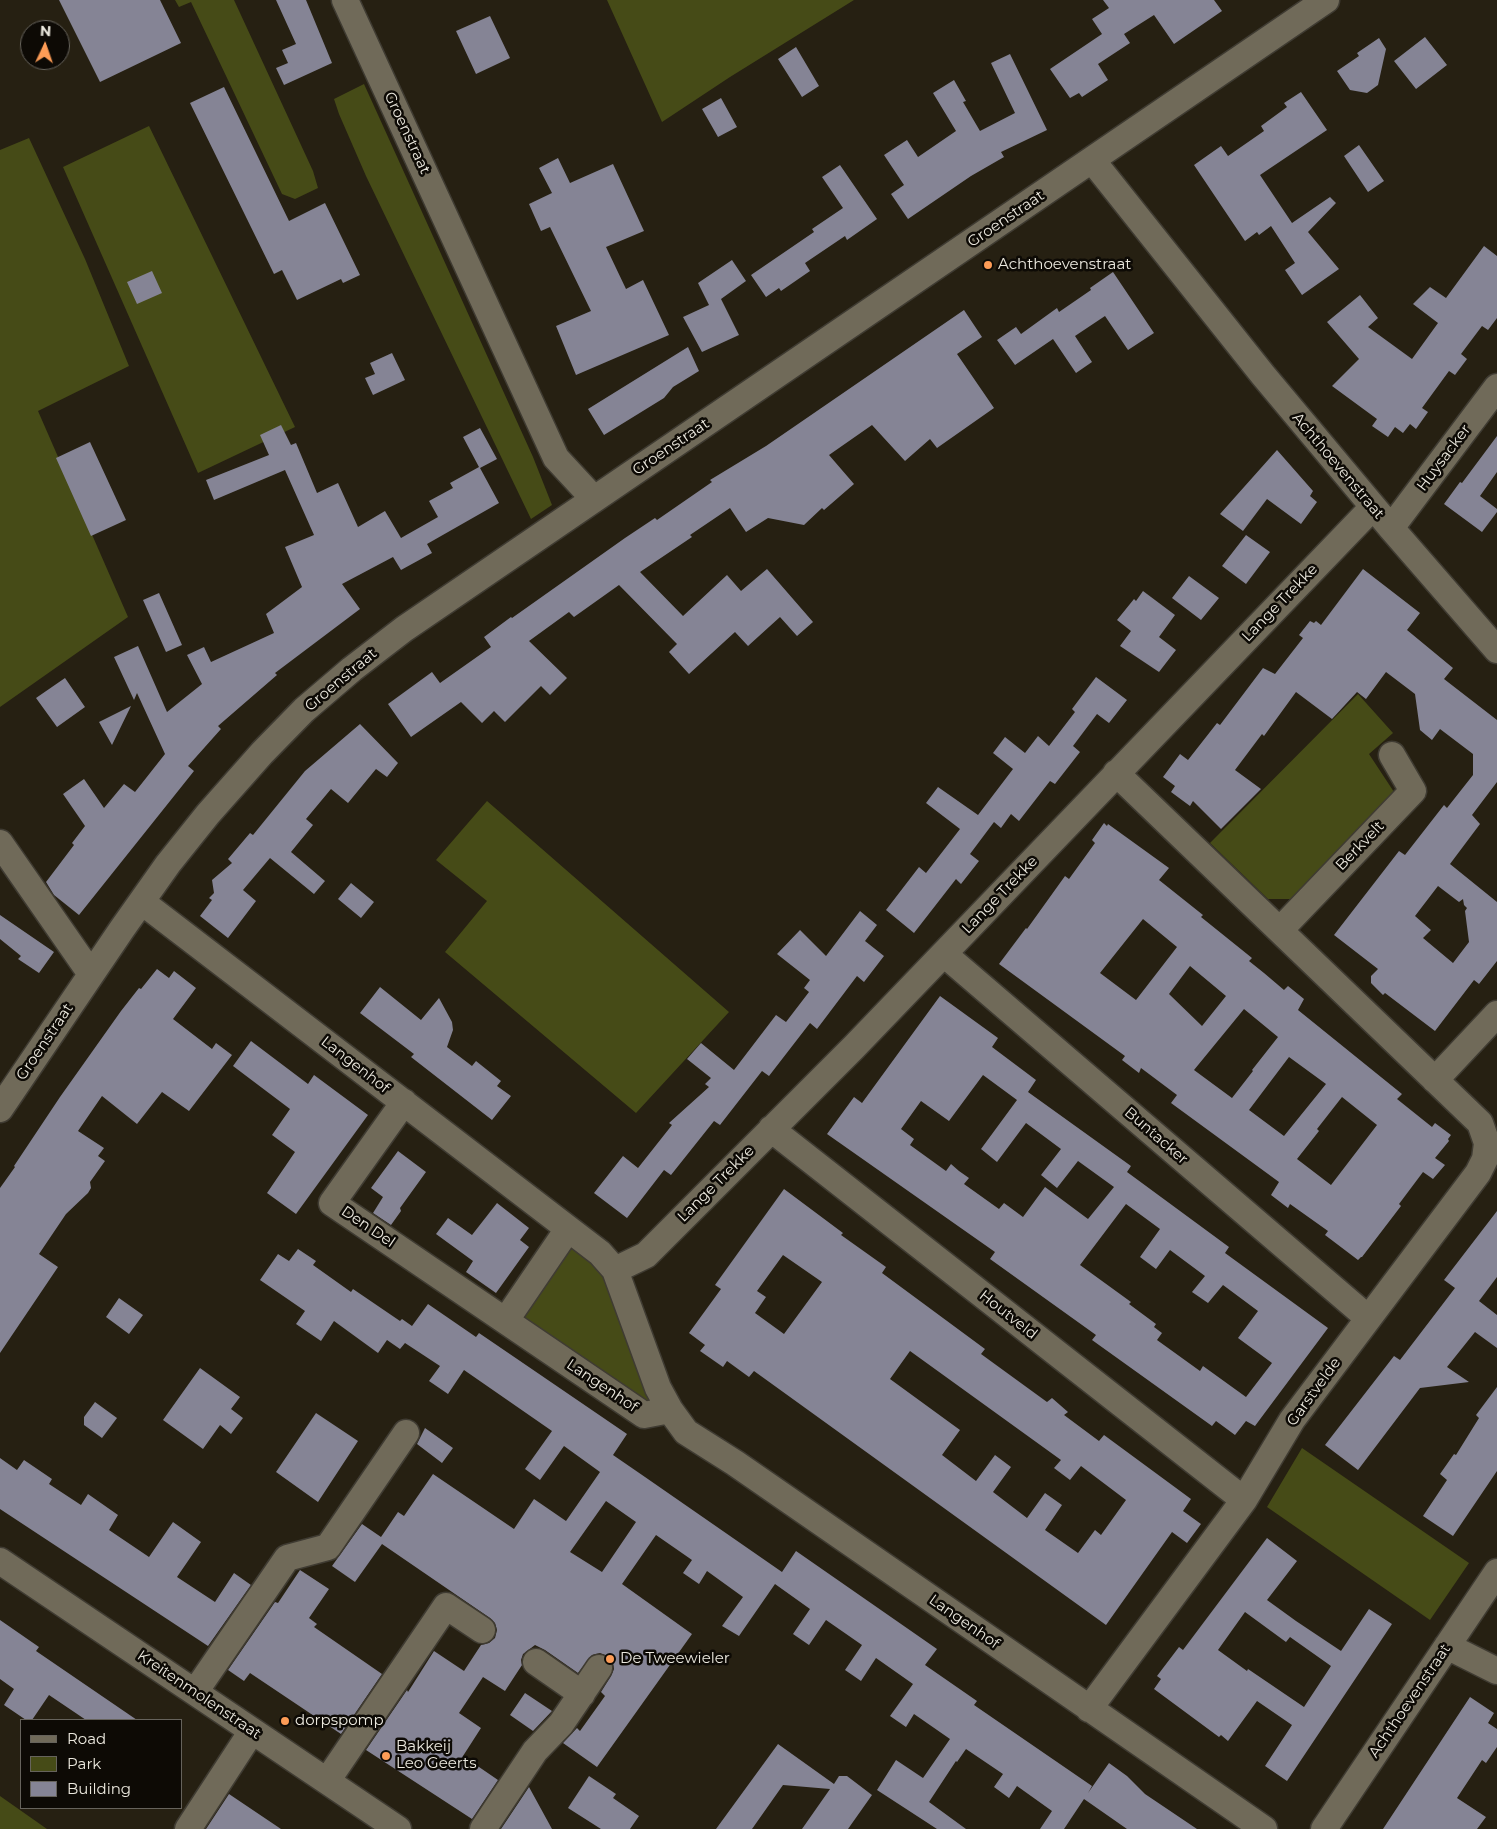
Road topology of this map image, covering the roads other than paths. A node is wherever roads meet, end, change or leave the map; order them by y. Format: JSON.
{"nodes":[{"id":1,"x":345,"y":0,"type":"edge"},
{"id":2,"x":1326,"y":0,"type":"edge"},
{"id":3,"x":1092,"y":160,"type":"junction"},
{"id":4,"x":1497,"y":387,"type":"edge"},
{"id":5,"x":594,"y":499,"type":"junction"},
{"id":6,"x":1373,"y":507,"type":"junction"},
{"id":7,"x":1391,"y":528,"type":"junction"},
{"id":8,"x":1497,"y":650,"type":"edge"},
{"id":9,"x":1392,"y":755,"type":"dead end"},
{"id":10,"x":1116,"y":773,"type":"junction"},
{"id":11,"x":0,"y":843,"type":"edge"},
{"id":12,"x":142,"y":902,"type":"junction"},
{"id":13,"x":1280,"y":930,"type":"junction"},
{"id":14,"x":944,"y":954,"type":"junction"},
{"id":15,"x":91,"y":974,"type":"junction"},
{"id":16,"x":1497,"y":1014,"type":"edge"},
{"id":17,"x":1435,"y":1080,"type":"junction"},
{"id":18,"x":404,"y":1102,"type":"junction"},
{"id":19,"x":0,"y":1109,"type":"edge"},
{"id":20,"x":771,"y":1129,"type":"junction"},
{"id":21,"x":568,"y":1229,"type":"junction"},
{"id":22,"x":615,"y":1270,"type":"junction"},
{"id":23,"x":1368,"y":1318,"type":"junction"},
{"id":24,"x":506,"y":1320,"type":"junction"},
{"id":25,"x":670,"y":1410,"type":"junction"},
{"id":26,"x":406,"y":1433,"type":"dead end"},
{"id":27,"x":1244,"y":1500,"type":"junction"},
{"id":28,"x":0,"y":1562,"type":"edge"},
{"id":29,"x":1497,"y":1572,"type":"edge"},
{"id":30,"x":482,"y":1630,"type":"dead end"},
{"id":31,"x":1447,"y":1646,"type":"junction"},
{"id":32,"x":536,"y":1662,"type":"dead end"},
{"id":33,"x":599,"y":1668,"type":"dead end"},
{"id":34,"x":1497,"y":1671,"type":"edge"},
{"id":35,"x":195,"y":1692,"type":"junction"},
{"id":36,"x":582,"y":1694,"type":"junction"},
{"id":37,"x":1090,"y":1709,"type":"junction"},
{"id":38,"x":252,"y":1731,"type":"junction"},
{"id":39,"x":327,"y":1781,"type":"junction"},
{"id":40,"x":188,"y":1829,"type":"edge"},
{"id":41,"x":398,"y":1829,"type":"edge"},
{"id":42,"x":484,"y":1829,"type":"edge"},
{"id":43,"x":1264,"y":1829,"type":"edge"},
{"id":44,"x":1324,"y":1829,"type":"edge"}],
"edges":[{"from":1,"to":5,"type":"street","name":"Groenstraat"},
{"from":2,"to":3,"type":"street","name":"Groenstraat"},
{"from":3,"to":5,"type":"street","name":"Groenstraat"},
{"from":3,"to":6,"type":"street","name":"Achthoevenstraat"},
{"from":4,"to":7,"type":"street","name":"Huysacker"},
{"from":5,"to":12,"type":"street","name":"Groenstraat"},
{"from":6,"to":7,"type":"street","name":"Achthoevenstraat"},
{"from":6,"to":10,"type":"street","name":"Lange Trekke"},
{"from":7,"to":8,"type":"street","name":"Achthoevenstraat"},
{"from":9,"to":13,"type":"street","name":"Berkvelt"},
{"from":10,"to":13,"type":"street"},
{"from":10,"to":14,"type":"street","name":"Lange Trekke"},
{"from":11,"to":15,"type":"street"},
{"from":12,"to":15,"type":"street","name":"Groenstraat"},
{"from":12,"to":18,"type":"street","name":"Langenhof"},
{"from":13,"to":17,"type":"street"},
{"from":14,"to":20,"type":"street","name":"Lange Trekke"},
{"from":14,"to":23,"type":"street","name":"Buntacker"},
{"from":15,"to":19,"type":"street","name":"Groenstraat"},
{"from":16,"to":17,"type":"street"},
{"from":17,"to":23,"type":"street","name":"Garstvelde"},
{"from":18,"to":21,"type":"street","name":"Langenhof"},
{"from":18,"to":24,"type":"street","name":"Den Del"},
{"from":20,"to":22,"type":"street","name":"Lange Trekke"},
{"from":20,"to":27,"type":"street","name":"Houtveld"},
{"from":21,"to":22,"type":"street","name":"Langenhof"},
{"from":21,"to":24,"type":"street"},
{"from":22,"to":25,"type":"street","name":"Langenhof"},
{"from":23,"to":27,"type":"street","name":"Garstvelde"},
{"from":24,"to":25,"type":"street","name":"Langenhof"},
{"from":25,"to":37,"type":"street","name":"Langenhof"},
{"from":26,"to":35,"type":"street"},
{"from":27,"to":37,"type":"street","name":"Garstvelde"},
{"from":28,"to":35,"type":"street","name":"Kreitenmolenstraat"},
{"from":29,"to":31,"type":"street","name":"Achthoevenstraat"},
{"from":30,"to":39,"type":"street"},
{"from":31,"to":34,"type":"street"},
{"from":31,"to":44,"type":"street","name":"Achthoevenstraat"},
{"from":32,"to":36,"type":"street"},
{"from":33,"to":36,"type":"street"},
{"from":35,"to":38,"type":"street","name":"Kreitenmolenstraat"},
{"from":36,"to":42,"type":"street"},
{"from":37,"to":43,"type":"street","name":"Langenhof"},
{"from":38,"to":39,"type":"street","name":"Kreitenmolenstraat"},
{"from":38,"to":40,"type":"street"},
{"from":39,"to":41,"type":"street","name":"Kreitenmolenstraat"}]}
